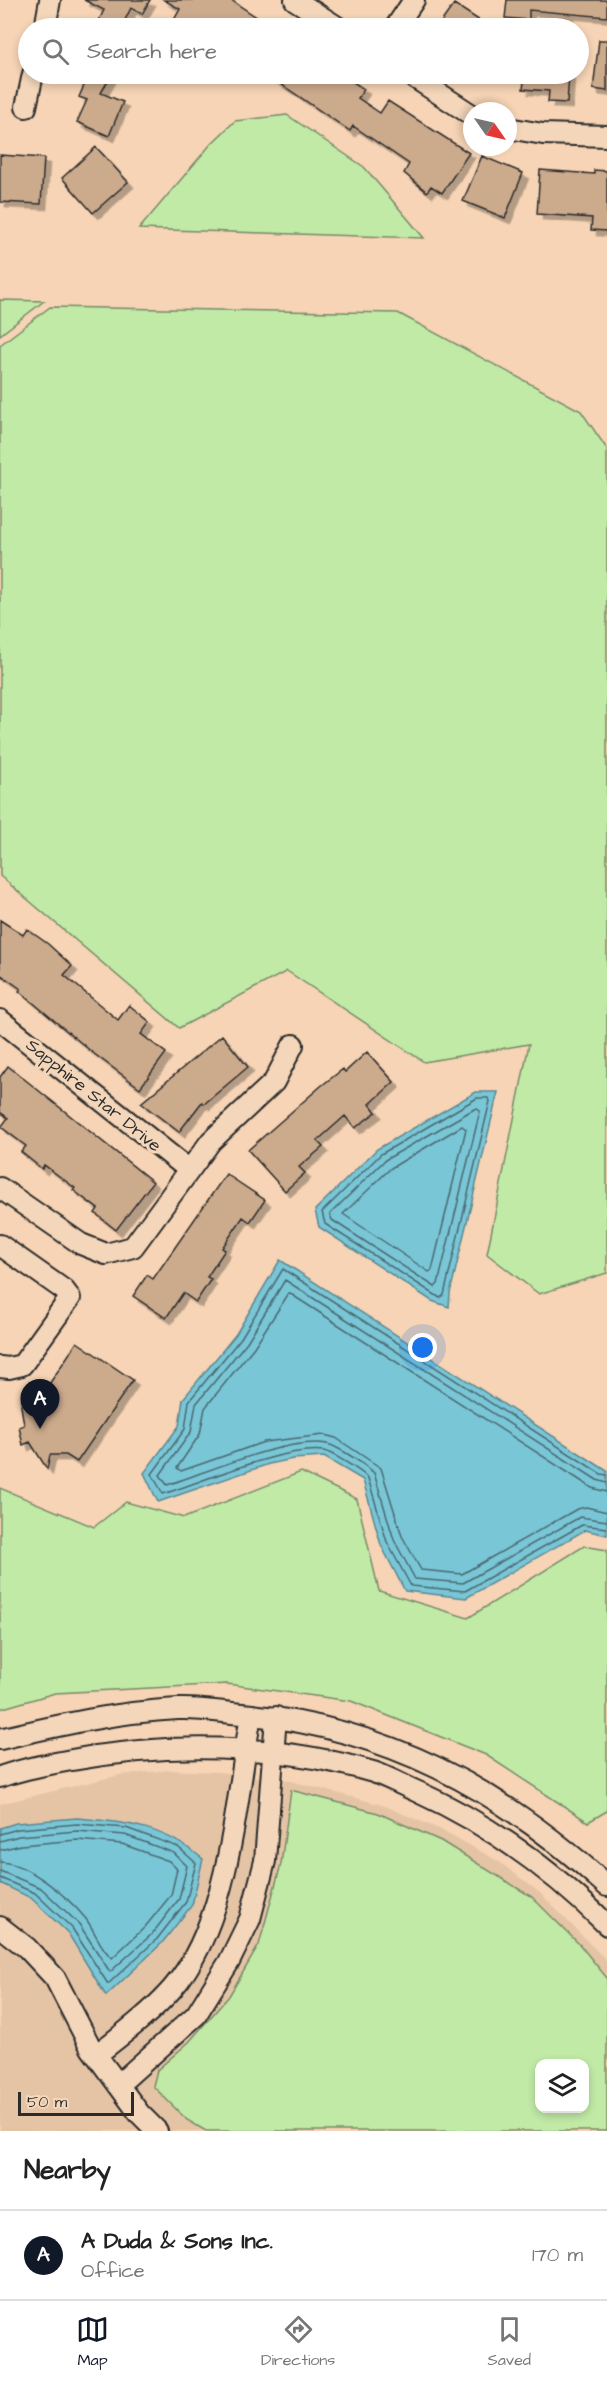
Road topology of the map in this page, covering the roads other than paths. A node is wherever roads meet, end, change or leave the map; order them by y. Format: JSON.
{"nodes":[{"id":1,"x":50,"y":0,"type":"edge"},
{"id":2,"x":295,"y":0,"type":"edge"},
{"id":3,"x":414,"y":0,"type":"edge"},
{"id":4,"x":47,"y":18,"type":"edge"},
{"id":5,"x":323,"y":18,"type":"edge"},
{"id":6,"x":402,"y":18,"type":"edge"},
{"id":7,"x":31,"y":84,"type":"edge"},
{"id":8,"x":424,"y":84,"type":"edge"},
{"id":9,"x":26,"y":107,"type":"dead end"},
{"id":10,"x":463,"y":109,"type":"edge"},
{"id":11,"x":517,"y":130,"type":"edge"},
{"id":12,"x":607,"y":136,"type":"edge"},
{"id":13,"x":0,"y":1020,"type":"edge"},
{"id":14,"x":293,"y":1045,"type":"dead end"},
{"id":15,"x":188,"y":1169,"type":"junction"},
{"id":16,"x":0,"y":1188,"type":"edge"},
{"id":17,"x":0,"y":1245,"type":"edge"},
{"id":18,"x":0,"y":1367,"type":"edge"},
{"id":19,"x":251,"y":1715,"type":"junction"},
{"id":20,"x":276,"y":1717,"type":"junction"},
{"id":21,"x":0,"y":1738,"type":"edge"},
{"id":22,"x":245,"y":1751,"type":"junction"},
{"id":23,"x":275,"y":1752,"type":"junction"},
{"id":24,"x":0,"y":1777,"type":"edge"},
{"id":25,"x":607,"y":1886,"type":"edge"},
{"id":26,"x":607,"y":1925,"type":"edge"},
{"id":27,"x":0,"y":1927,"type":"edge"},
{"id":28,"x":96,"y":2055,"type":"junction"},
{"id":29,"x":118,"y":2085,"type":"junction"},
{"id":30,"x":158,"y":2131,"type":"edge"}],
"edges":[{"from":1,"to":4,"type":"street"},
{"from":2,"to":5,"type":"street"},
{"from":3,"to":6,"type":"street"},
{"from":7,"to":9,"type":"street"},
{"from":8,"to":10,"type":"street"},
{"from":11,"to":12,"type":"street"},
{"from":13,"to":15,"type":"street","name":"Sapphire Star Drive"},
{"from":14,"to":15,"type":"street"},
{"from":15,"to":16,"type":"street"},
{"from":17,"to":18,"type":"street"},
{"from":19,"to":20,"type":"street"},
{"from":19,"to":21,"type":"street"},
{"from":19,"to":22,"type":"street"},
{"from":20,"to":23,"type":"street"},
{"from":20,"to":25,"type":"street"},
{"from":22,"to":23,"type":"street"},
{"from":22,"to":24,"type":"street"},
{"from":22,"to":28,"type":"street"},
{"from":23,"to":26,"type":"street"},
{"from":23,"to":29,"type":"street"},
{"from":27,"to":28,"type":"street"},
{"from":28,"to":29,"type":"street"},
{"from":29,"to":30,"type":"street"}]}
